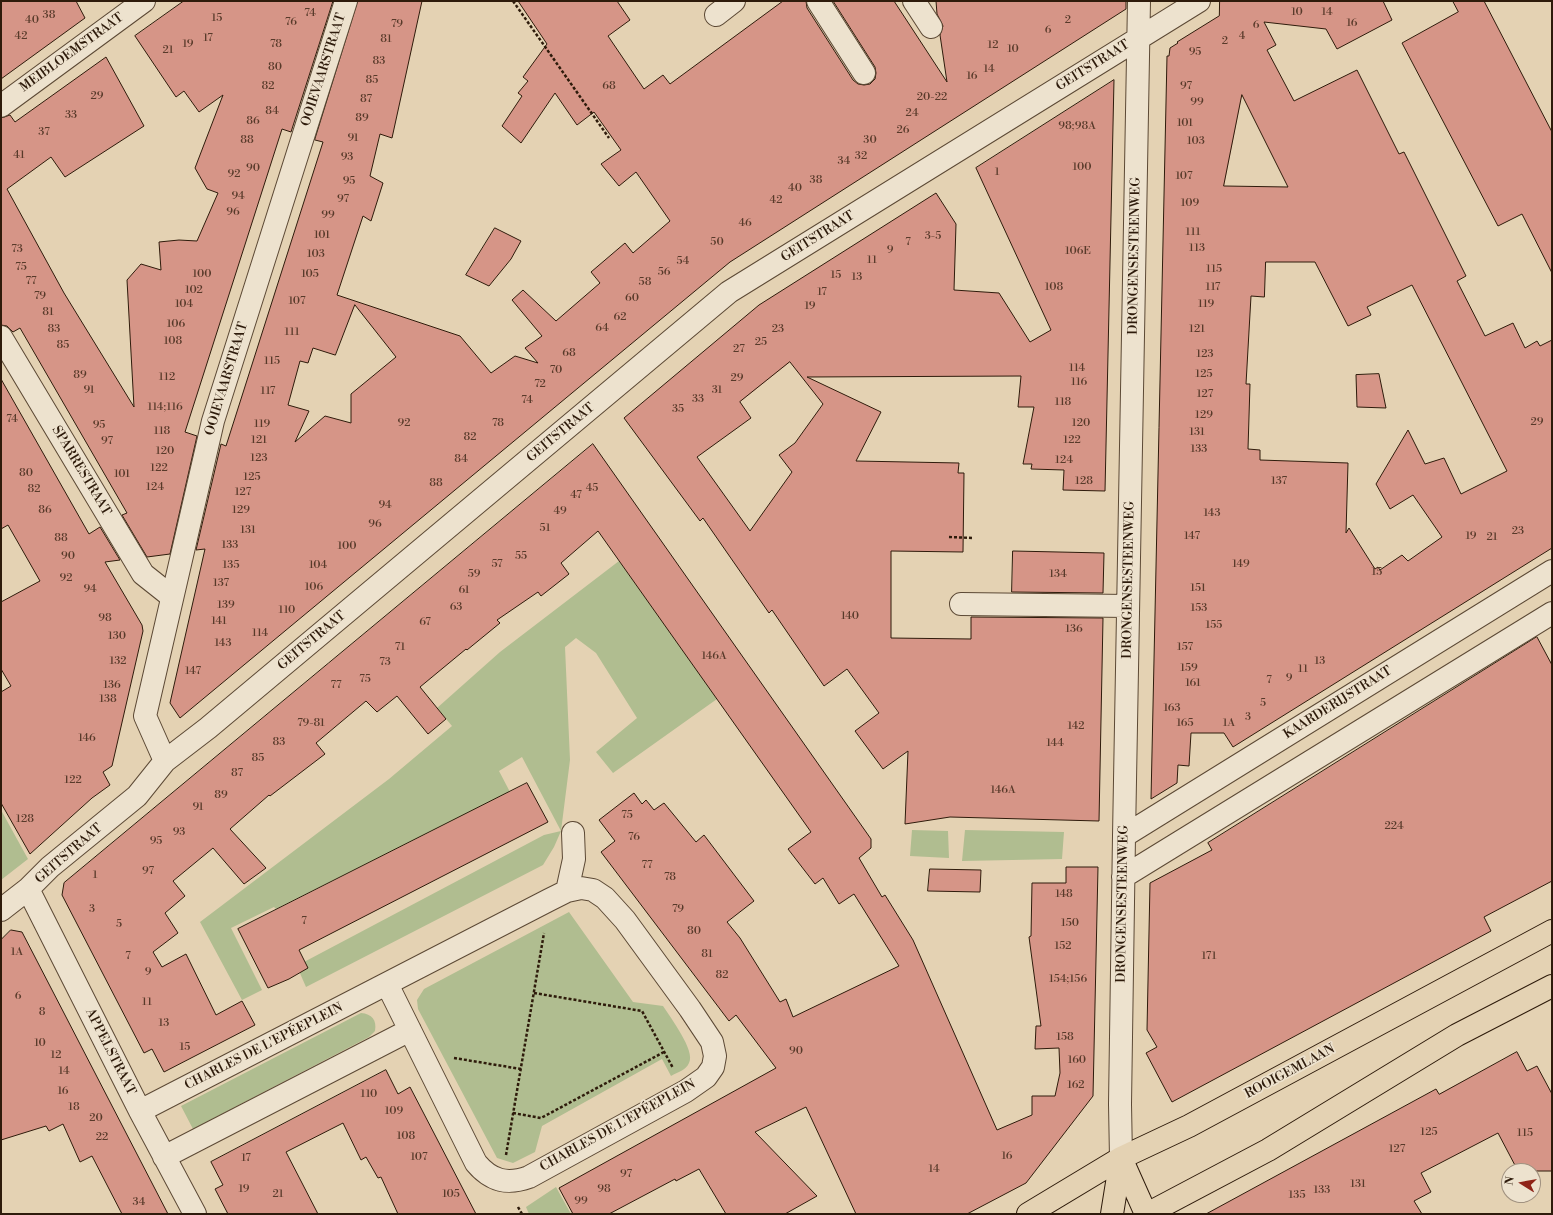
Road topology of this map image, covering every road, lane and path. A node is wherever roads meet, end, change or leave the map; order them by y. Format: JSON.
{"nodes":[{"id":1,"x":144,"y":1,"type":"edge"},
{"id":2,"x":346,"y":1,"type":"edge"},
{"id":3,"x":513,"y":1,"type":"edge"},
{"id":4,"x":734,"y":1,"type":"edge"},
{"id":5,"x":818,"y":1,"type":"edge"},
{"id":6,"x":914,"y":1,"type":"edge"},
{"id":7,"x":1139,"y":1,"type":"edge"},
{"id":8,"x":1198,"y":1,"type":"edge"},
{"id":9,"x":716,"y":15,"type":"dead end"},
{"id":10,"x":931,"y":27,"type":"dead end"},
{"id":11,"x":1139,"y":38,"type":"junction"},
{"id":12,"x":864,"y":73,"type":"dead end"},
{"id":13,"x":1,"y":106,"type":"edge"},
{"id":14,"x":609,"y":138,"type":"dead end"},
{"id":15,"x":1,"y":337,"type":"edge"},
{"id":16,"x":949,"y":537,"type":"dead end"},
{"id":17,"x":973,"y":538,"type":"dead end"},
{"id":18,"x":1552,"y":571,"type":"edge"},
{"id":19,"x":172,"y":597,"type":"junction"},
{"id":20,"x":961,"y":604,"type":"dead end"},
{"id":21,"x":1128,"y":606,"type":"junction"},
{"id":22,"x":1552,"y":613,"type":"edge"},
{"id":23,"x":165,"y":761,"type":"junction"},
{"id":24,"x":573,"y":833,"type":"dead end"},
{"id":25,"x":1124,"y":836,"type":"junction"},
{"id":26,"x":1123,"y":877,"type":"junction"},
{"id":27,"x":28,"y":889,"type":"junction"},
{"id":28,"x":558,"y":896,"type":"junction"},
{"id":29,"x":1,"y":910,"type":"edge"},
{"id":30,"x":1552,"y":931,"type":"edge"},
{"id":31,"x":387,"y":984,"type":"junction"},
{"id":32,"x":1552,"y":986,"type":"edge"},
{"id":33,"x":534,"y":993,"type":"junction"},
{"id":34,"x":410,"y":1030,"type":"junction"},
{"id":35,"x":664,"y":1052,"type":"junction"},
{"id":36,"x":421,"y":1053,"type":"junction"},
{"id":37,"x":521,"y":1069,"type":"junction"},
{"id":38,"x":686,"y":1091,"type":"junction"},
{"id":39,"x":140,"y":1111,"type":"junction"},
{"id":40,"x":514,"y":1113,"type":"junction"},
{"id":41,"x":164,"y":1157,"type":"junction"},
{"id":42,"x":1121,"y":1158,"type":"junction"},
{"id":43,"x":506,"y":1181,"type":"junction"},
{"id":44,"x":195,"y":1214,"type":"edge"},
{"id":45,"x":1028,"y":1214,"type":"edge"},
{"id":46,"x":1112,"y":1214,"type":"edge"},
{"id":47,"x":1147,"y":1214,"type":"edge"}],
"edges":[{"from":1,"to":13,"type":"street","name":"MEIBLOEMSTRAAT"},
{"from":2,"to":19,"type":"street","name":"OOIEVAARSTRAAT"},
{"from":3,"to":14,"type":"path"},
{"from":4,"to":9,"type":"street"},
{"from":5,"to":12,"type":"street"},
{"from":6,"to":10,"type":"street"},
{"from":7,"to":11,"type":"street","name":"DRONGENSESTEENWEG"},
{"from":8,"to":11,"type":"street","name":"GEITSTRAAT"},
{"from":11,"to":21,"type":"street","name":"DRONGENSESTEENWEG"},
{"from":11,"to":23,"type":"street","name":"GEITSTRAAT"},
{"from":15,"to":19,"type":"street","name":"SPARRESTRAAT"},
{"from":16,"to":17,"type":"path"},
{"from":18,"to":25,"type":"street","name":"KAARDERIJSTRAAT"},
{"from":19,"to":23,"type":"street","name":"OOIEVAARSTRAAT"},
{"from":20,"to":21,"type":"street"},
{"from":21,"to":25,"type":"street","name":"DRONGENSESTEENWEG"},
{"from":22,"to":26,"type":"street"},
{"from":23,"to":27,"type":"street","name":"GEITSTRAAT"},
{"from":24,"to":28,"type":"street"},
{"from":25,"to":26,"type":"street","name":"DRONGENSESTEENWEG"},
{"from":26,"to":42,"type":"street","name":"DRONGENSESTEENWEG"},
{"from":27,"to":29,"type":"street","name":"GEITSTRAAT"},
{"from":27,"to":39,"type":"street","name":"APPELSTRAAT"},
{"from":28,"to":31,"type":"street","name":"CHARLES DE L'EPÉEPLEIN"},
{"from":28,"to":33,"type":"path"},
{"from":28,"to":38,"type":"street","name":"CHARLES DE L'EPÉEPLEIN"},
{"from":30,"to":42,"type":"main road","name":"ROOIGEMLAAN"},
{"from":31,"to":34,"type":"street","name":"CHARLES DE L'EPÉEPLEIN"},
{"from":31,"to":39,"type":"street","name":"CHARLES DE L'EPÉEPLEIN"},
{"from":32,"to":47,"type":"main road"},
{"from":33,"to":35,"type":"path"},
{"from":33,"to":37,"type":"path"},
{"from":34,"to":36,"type":"street","name":"CHARLES DE L'EPÉEPLEIN"},
{"from":34,"to":41,"type":"street"},
{"from":35,"to":38,"type":"path"},
{"from":35,"to":40,"type":"path"},
{"from":36,"to":37,"type":"path"},
{"from":36,"to":43,"type":"street","name":"CHARLES DE L'EPÉEPLEIN"},
{"from":37,"to":40,"type":"path"},
{"from":38,"to":43,"type":"street","name":"CHARLES DE L'EPÉEPLEIN"},
{"from":39,"to":41,"type":"street","name":"APPELSTRAAT"},
{"from":40,"to":43,"type":"path"},
{"from":41,"to":44,"type":"street","name":"APPELSTRAAT"},
{"from":42,"to":45,"type":"main road","name":"ROOIGEMLAAN"},
{"from":42,"to":46,"type":"main road","name":"DRONGENSESTEENWEG"},
{"from":42,"to":47,"type":"main road","name":"DRONGENSESTEENWEG"}]}
